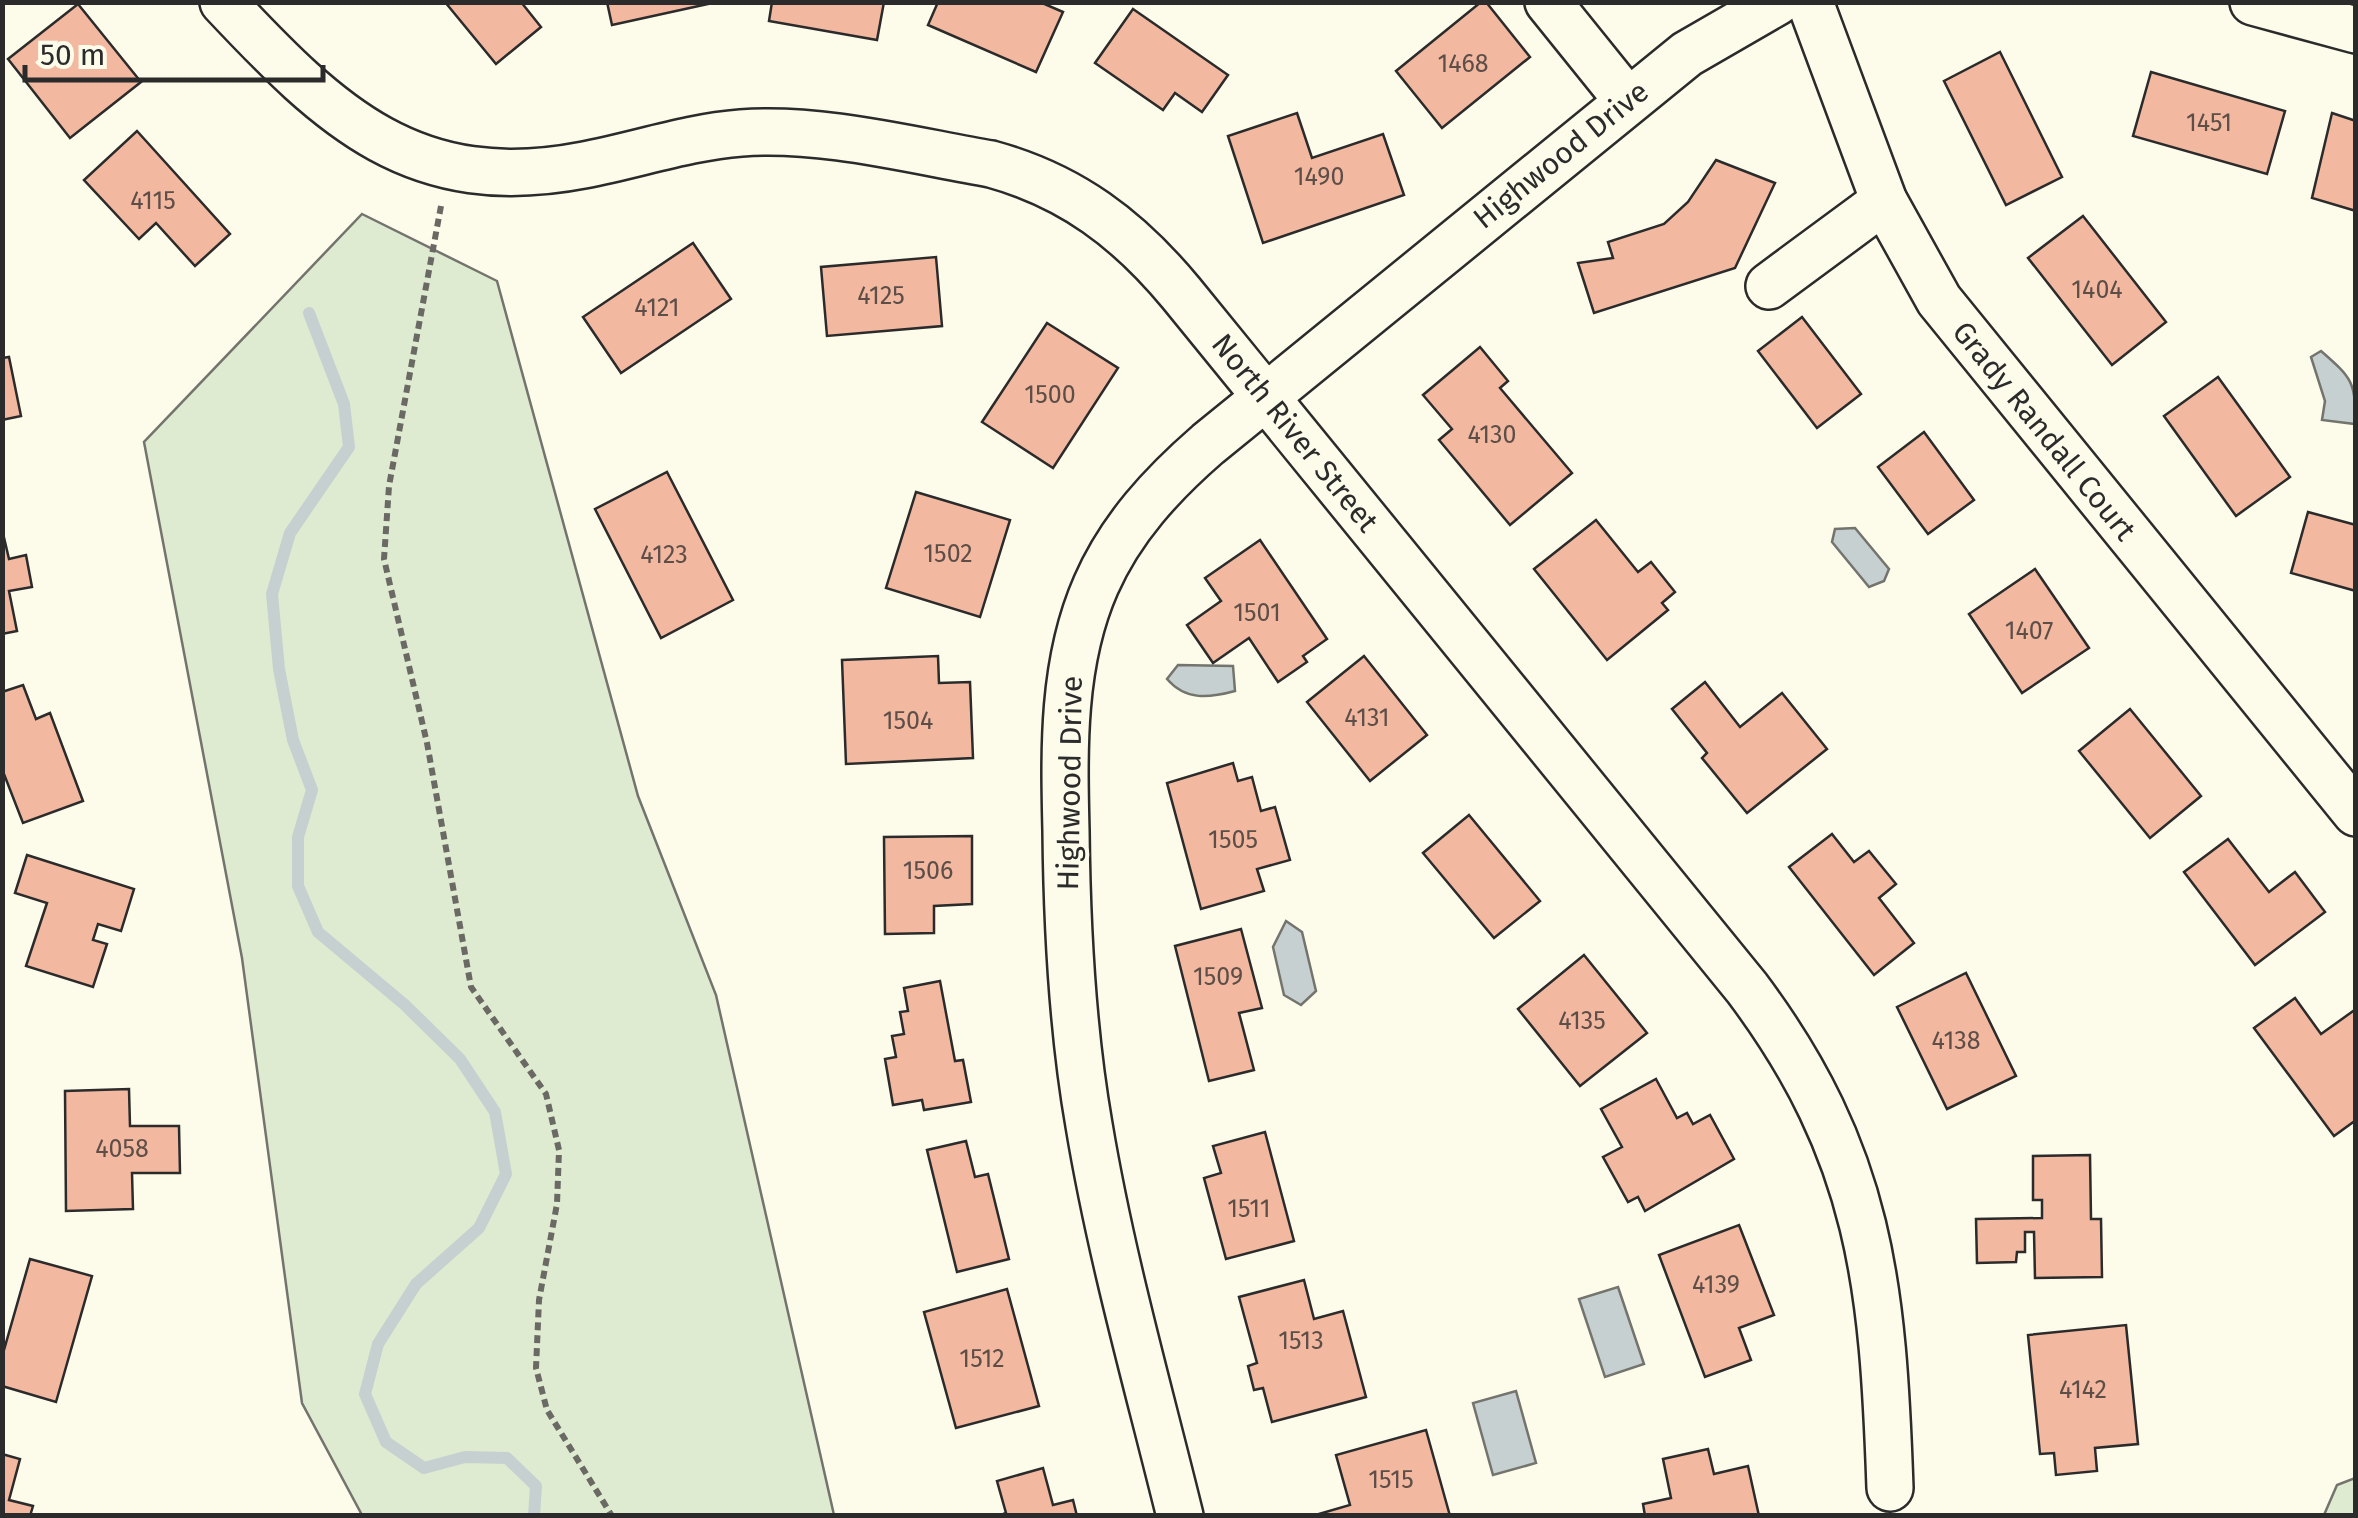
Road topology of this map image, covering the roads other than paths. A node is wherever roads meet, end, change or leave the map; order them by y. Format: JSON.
{"nodes":[{"id":1,"x":223,"y":2,"type":"edge"},
{"id":2,"x":1548,"y":2,"type":"edge"},
{"id":3,"x":1777,"y":2,"type":"edge"},
{"id":4,"x":1810,"y":2,"type":"edge"},
{"id":5,"x":2254,"y":3,"type":"edge"},
{"id":6,"x":2356,"y":30,"type":"edge"},
{"id":7,"x":1627,"y":100,"type":"junction"},
{"id":8,"x":1884,"y":202,"type":"junction"},
{"id":9,"x":1769,"y":286,"type":"dead end"},
{"id":10,"x":1266,"y":397,"type":"junction"},
{"id":11,"x":2348,"y":789,"type":"edge"},
{"id":12,"x":1890,"y":1488,"type":"dead end"},
{"id":13,"x":1180,"y":1516,"type":"edge"}],
"edges":[{"from":1,"to":10,"type":"street","name":"North River Street"},
{"from":2,"to":7,"type":"street"},
{"from":3,"to":7,"type":"street","name":"Highwood Drive"},
{"from":4,"to":8,"type":"street","name":"Grady Randall Court"},
{"from":5,"to":6,"type":"street"},
{"from":7,"to":10,"type":"street","name":"Highwood Drive"},
{"from":8,"to":9,"type":"street"},
{"from":8,"to":11,"type":"street","name":"Grady Randall Court"},
{"from":10,"to":12,"type":"street","name":"North River Street"},
{"from":10,"to":13,"type":"street","name":"Highwood Drive"}]}
